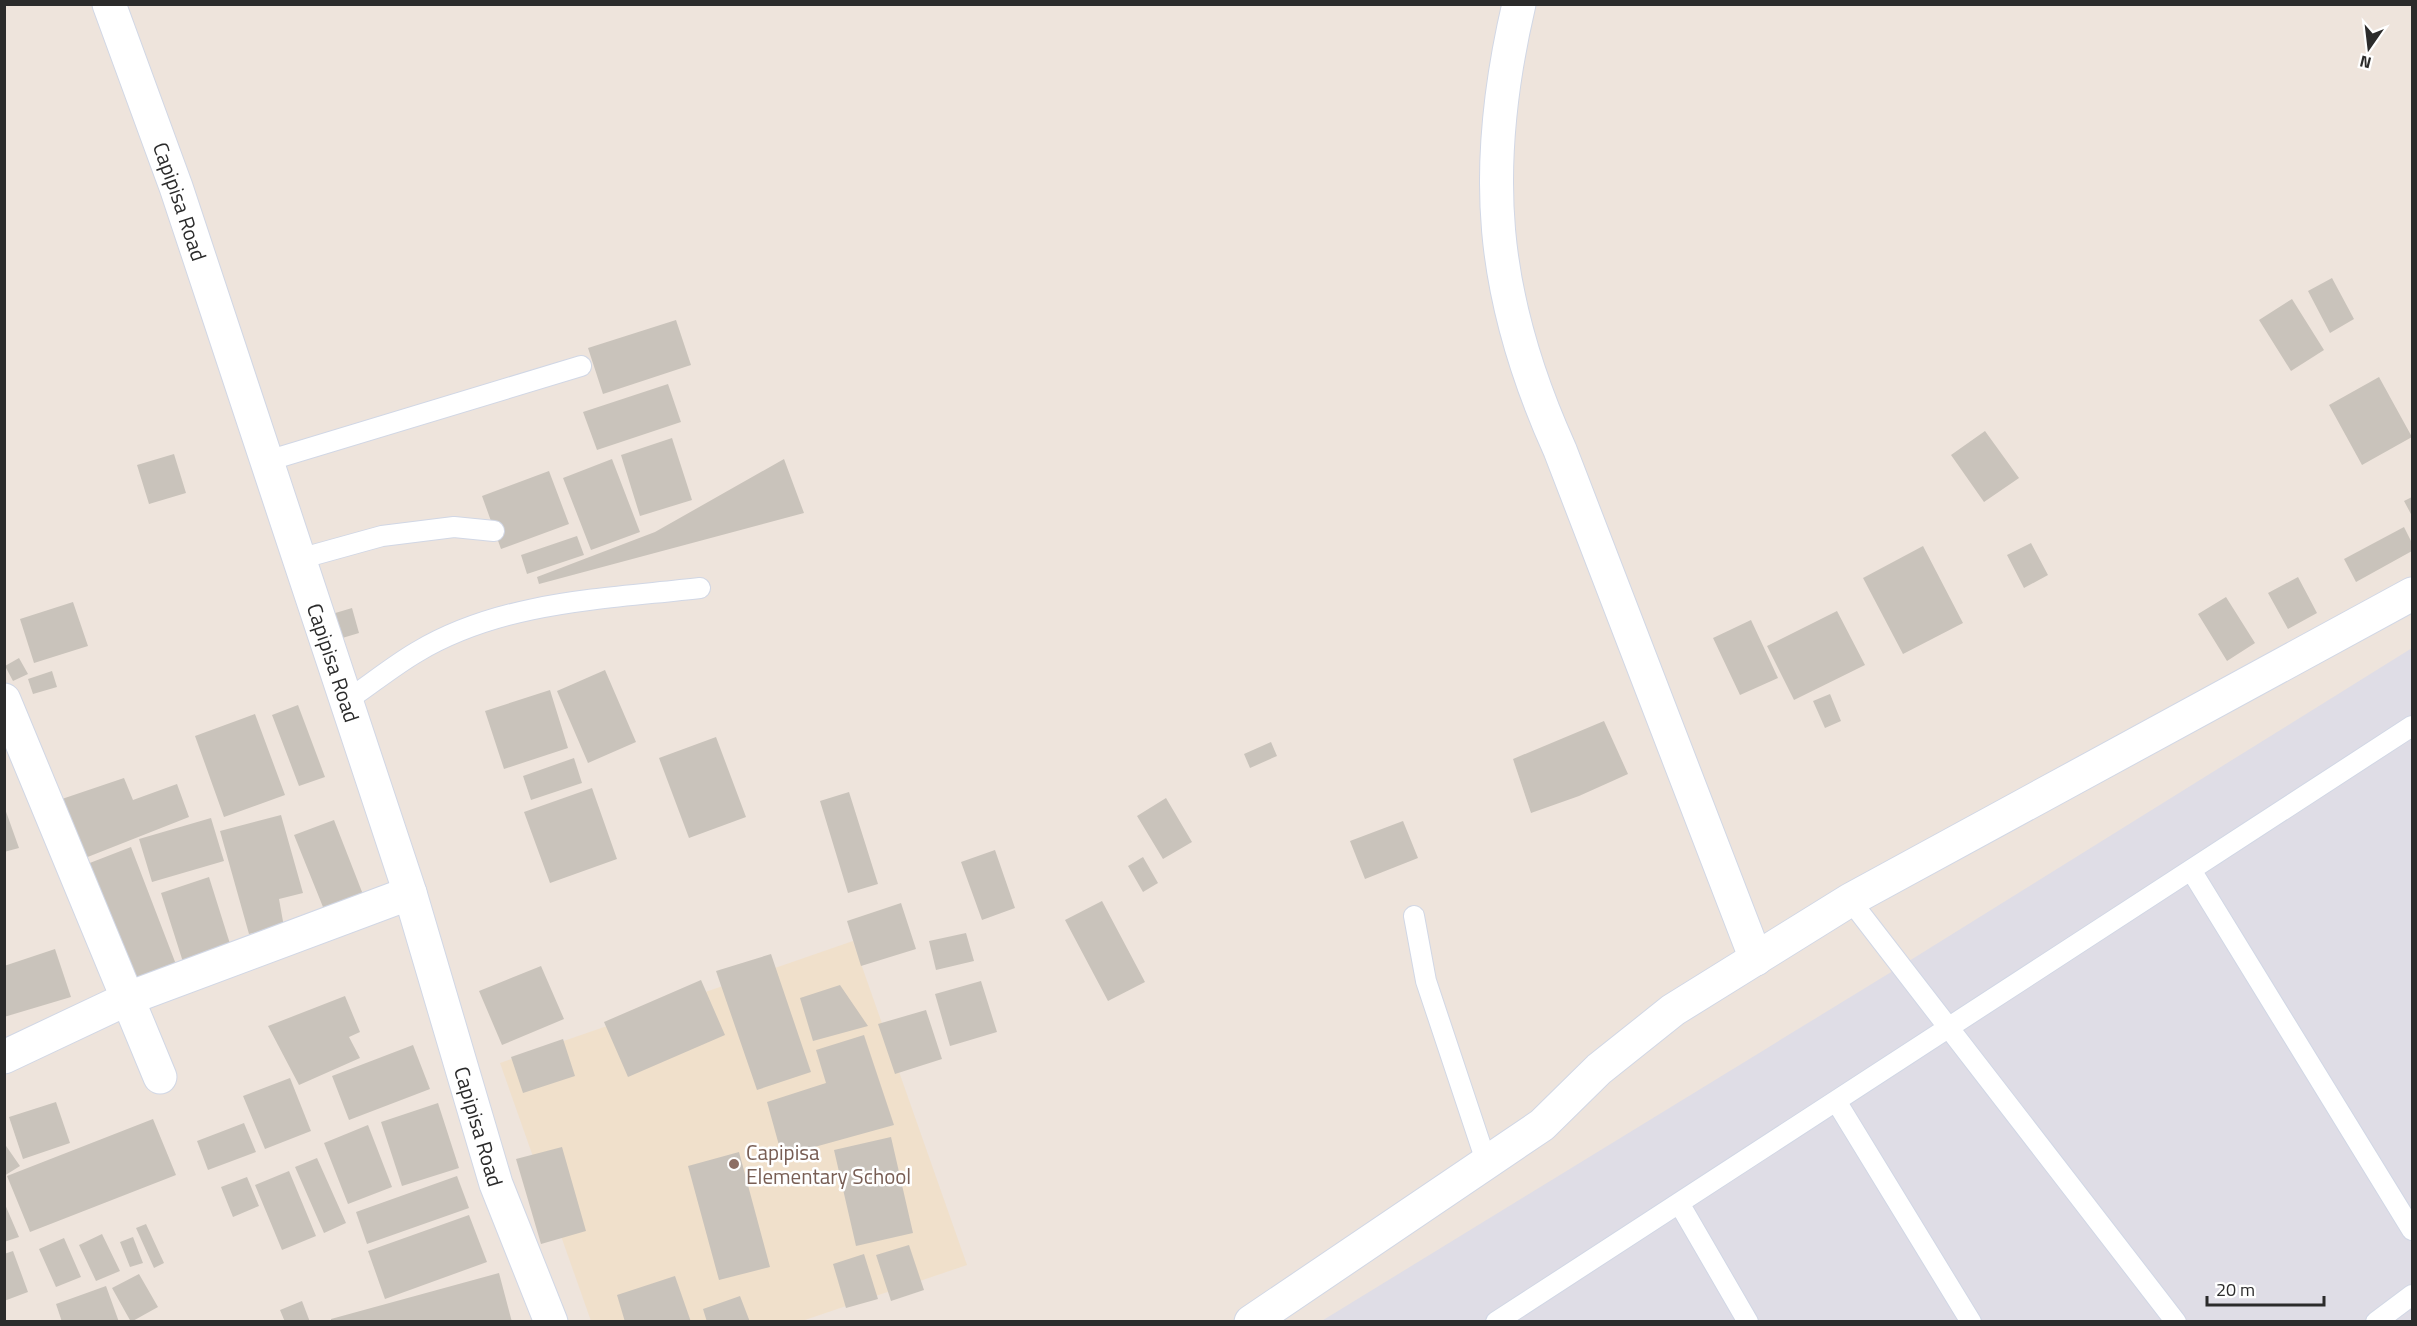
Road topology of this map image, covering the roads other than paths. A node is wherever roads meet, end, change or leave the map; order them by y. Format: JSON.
{"nodes":[{"id":1,"x":109,"y":4,"type":"edge"},
{"id":2,"x":1519,"y":4,"type":"edge"},
{"id":3,"x":581,"y":366,"type":"dead end"},
{"id":4,"x":267,"y":461,"type":"junction"},
{"id":5,"x":494,"y":531,"type":"dead end"},
{"id":6,"x":299,"y":560,"type":"junction"},
{"id":7,"x":700,"y":588,"type":"dead end"},
{"id":8,"x":2412,"y":594,"type":"edge"},
{"id":9,"x":4,"y":700,"type":"edge"},
{"id":10,"x":346,"y":701,"type":"junction"},
{"id":11,"x":2412,"y":727,"type":"edge"},
{"id":12,"x":2191,"y":870,"type":"junction"},
{"id":13,"x":410,"y":893,"type":"junction"},
{"id":14,"x":1850,"y":900,"type":"junction"},
{"id":15,"x":1414,"y":916,"type":"dead end"},
{"id":16,"x":1756,"y":959,"type":"junction"},
{"id":17,"x":129,"y":998,"type":"junction"},
{"id":18,"x":1949,"y":1027,"type":"junction"},
{"id":19,"x":4,"y":1057,"type":"edge"},
{"id":20,"x":160,"y":1077,"type":"dead end"},
{"id":21,"x":1836,"y":1101,"type":"junction"},
{"id":22,"x":1485,"y":1161,"type":"junction"},
{"id":23,"x":1678,"y":1203,"type":"junction"},
{"id":24,"x":2412,"y":1230,"type":"edge"},
{"id":25,"x":2412,"y":1295,"type":"edge"},
{"id":26,"x":1522,"y":1314,"type":"edge"},
{"id":27,"x":551,"y":1322,"type":"edge"},
{"id":28,"x":1251,"y":1322,"type":"edge"},
{"id":29,"x":1496,"y":1322,"type":"edge"},
{"id":30,"x":1748,"y":1322,"type":"edge"},
{"id":31,"x":1971,"y":1322,"type":"edge"},
{"id":32,"x":2176,"y":1322,"type":"edge"},
{"id":33,"x":2376,"y":1322,"type":"edge"}],
"edges":[{"from":1,"to":4,"type":"street","name":"Capipisa Road"},
{"from":2,"to":16,"type":"street"},
{"from":3,"to":4,"type":"lane"},
{"from":4,"to":6,"type":"street","name":"Capipisa Road"},
{"from":5,"to":6,"type":"lane"},
{"from":6,"to":10,"type":"street","name":"Capipisa Road"},
{"from":7,"to":10,"type":"lane"},
{"from":8,"to":14,"type":"street"},
{"from":9,"to":17,"type":"street"},
{"from":10,"to":13,"type":"street","name":"Capipisa Road"},
{"from":11,"to":12,"type":"lane"},
{"from":12,"to":18,"type":"lane"},
{"from":12,"to":24,"type":"lane"},
{"from":13,"to":17,"type":"street"},
{"from":13,"to":27,"type":"street","name":"Capipisa Road"},
{"from":14,"to":16,"type":"street"},
{"from":14,"to":18,"type":"lane"},
{"from":15,"to":22,"type":"lane"},
{"from":16,"to":22,"type":"street"},
{"from":17,"to":19,"type":"street"},
{"from":17,"to":20,"type":"street"},
{"from":18,"to":21,"type":"lane"},
{"from":18,"to":32,"type":"lane"},
{"from":21,"to":23,"type":"lane"},
{"from":21,"to":31,"type":"lane"},
{"from":22,"to":28,"type":"street"},
{"from":23,"to":26,"type":"lane"},
{"from":23,"to":30,"type":"lane"},
{"from":25,"to":33,"type":"lane"},
{"from":26,"to":29,"type":"lane"}]}
